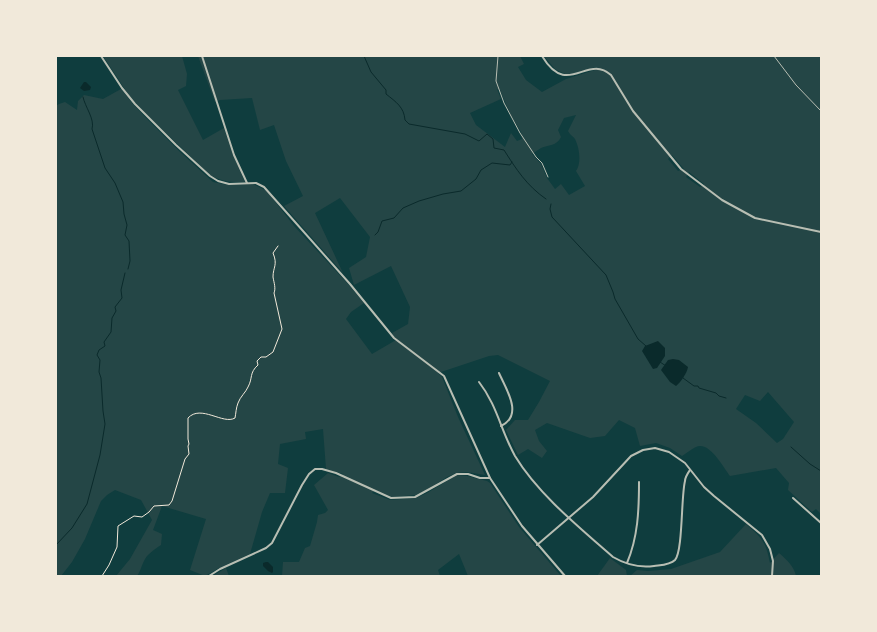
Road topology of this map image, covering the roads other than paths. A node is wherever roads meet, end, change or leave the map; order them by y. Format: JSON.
{"nodes":[{"id":1,"x":101,"y":56,"type":"edge"},
{"id":2,"x":202,"y":56,"type":"edge"},
{"id":3,"x":498,"y":56,"type":"edge"},
{"id":4,"x":542,"y":56,"type":"edge"},
{"id":5,"x":774,"y":56,"type":"edge"},
{"id":6,"x":821,"y":111,"type":"edge"},
{"id":7,"x":548,"y":177,"type":"dead end"},
{"id":8,"x":247,"y":183,"type":"junction"},
{"id":9,"x":821,"y":232,"type":"edge"},
{"id":10,"x":499,"y":373,"type":"dead end"},
{"id":11,"x":479,"y":382,"type":"dead end"},
{"id":12,"x":501,"y":426,"type":"junction"},
{"id":13,"x":690,"y":470,"type":"junction"},
{"id":14,"x":490,"y":478,"type":"junction"},
{"id":15,"x":639,"y":482,"type":"dead end"},
{"id":16,"x":793,"y":498,"type":"dead end"},
{"id":17,"x":570,"y":518,"type":"junction"},
{"id":18,"x":821,"y":523,"type":"edge"},
{"id":19,"x":537,"y":545,"type":"junction"},
{"id":20,"x":628,"y":563,"type":"junction"},
{"id":21,"x":209,"y":576,"type":"edge"},
{"id":22,"x":565,"y":576,"type":"edge"},
{"id":23,"x":772,"y":576,"type":"edge"}],
"edges":[{"from":1,"to":8,"type":"street"},
{"from":2,"to":8,"type":"street"},
{"from":3,"to":7,"type":"lane"},
{"from":4,"to":9,"type":"street"},
{"from":5,"to":6,"type":"lane"},
{"from":8,"to":14,"type":"street"},
{"from":10,"to":12,"type":"street"},
{"from":11,"to":12,"type":"street"},
{"from":12,"to":17,"type":"street"},
{"from":13,"to":17,"type":"street"},
{"from":13,"to":20,"type":"street"},
{"from":13,"to":23,"type":"street"},
{"from":14,"to":19,"type":"street"},
{"from":14,"to":21,"type":"street"},
{"from":15,"to":20,"type":"street"},
{"from":16,"to":18,"type":"street"},
{"from":17,"to":19,"type":"street"},
{"from":17,"to":20,"type":"street"},
{"from":19,"to":22,"type":"street"}]}
